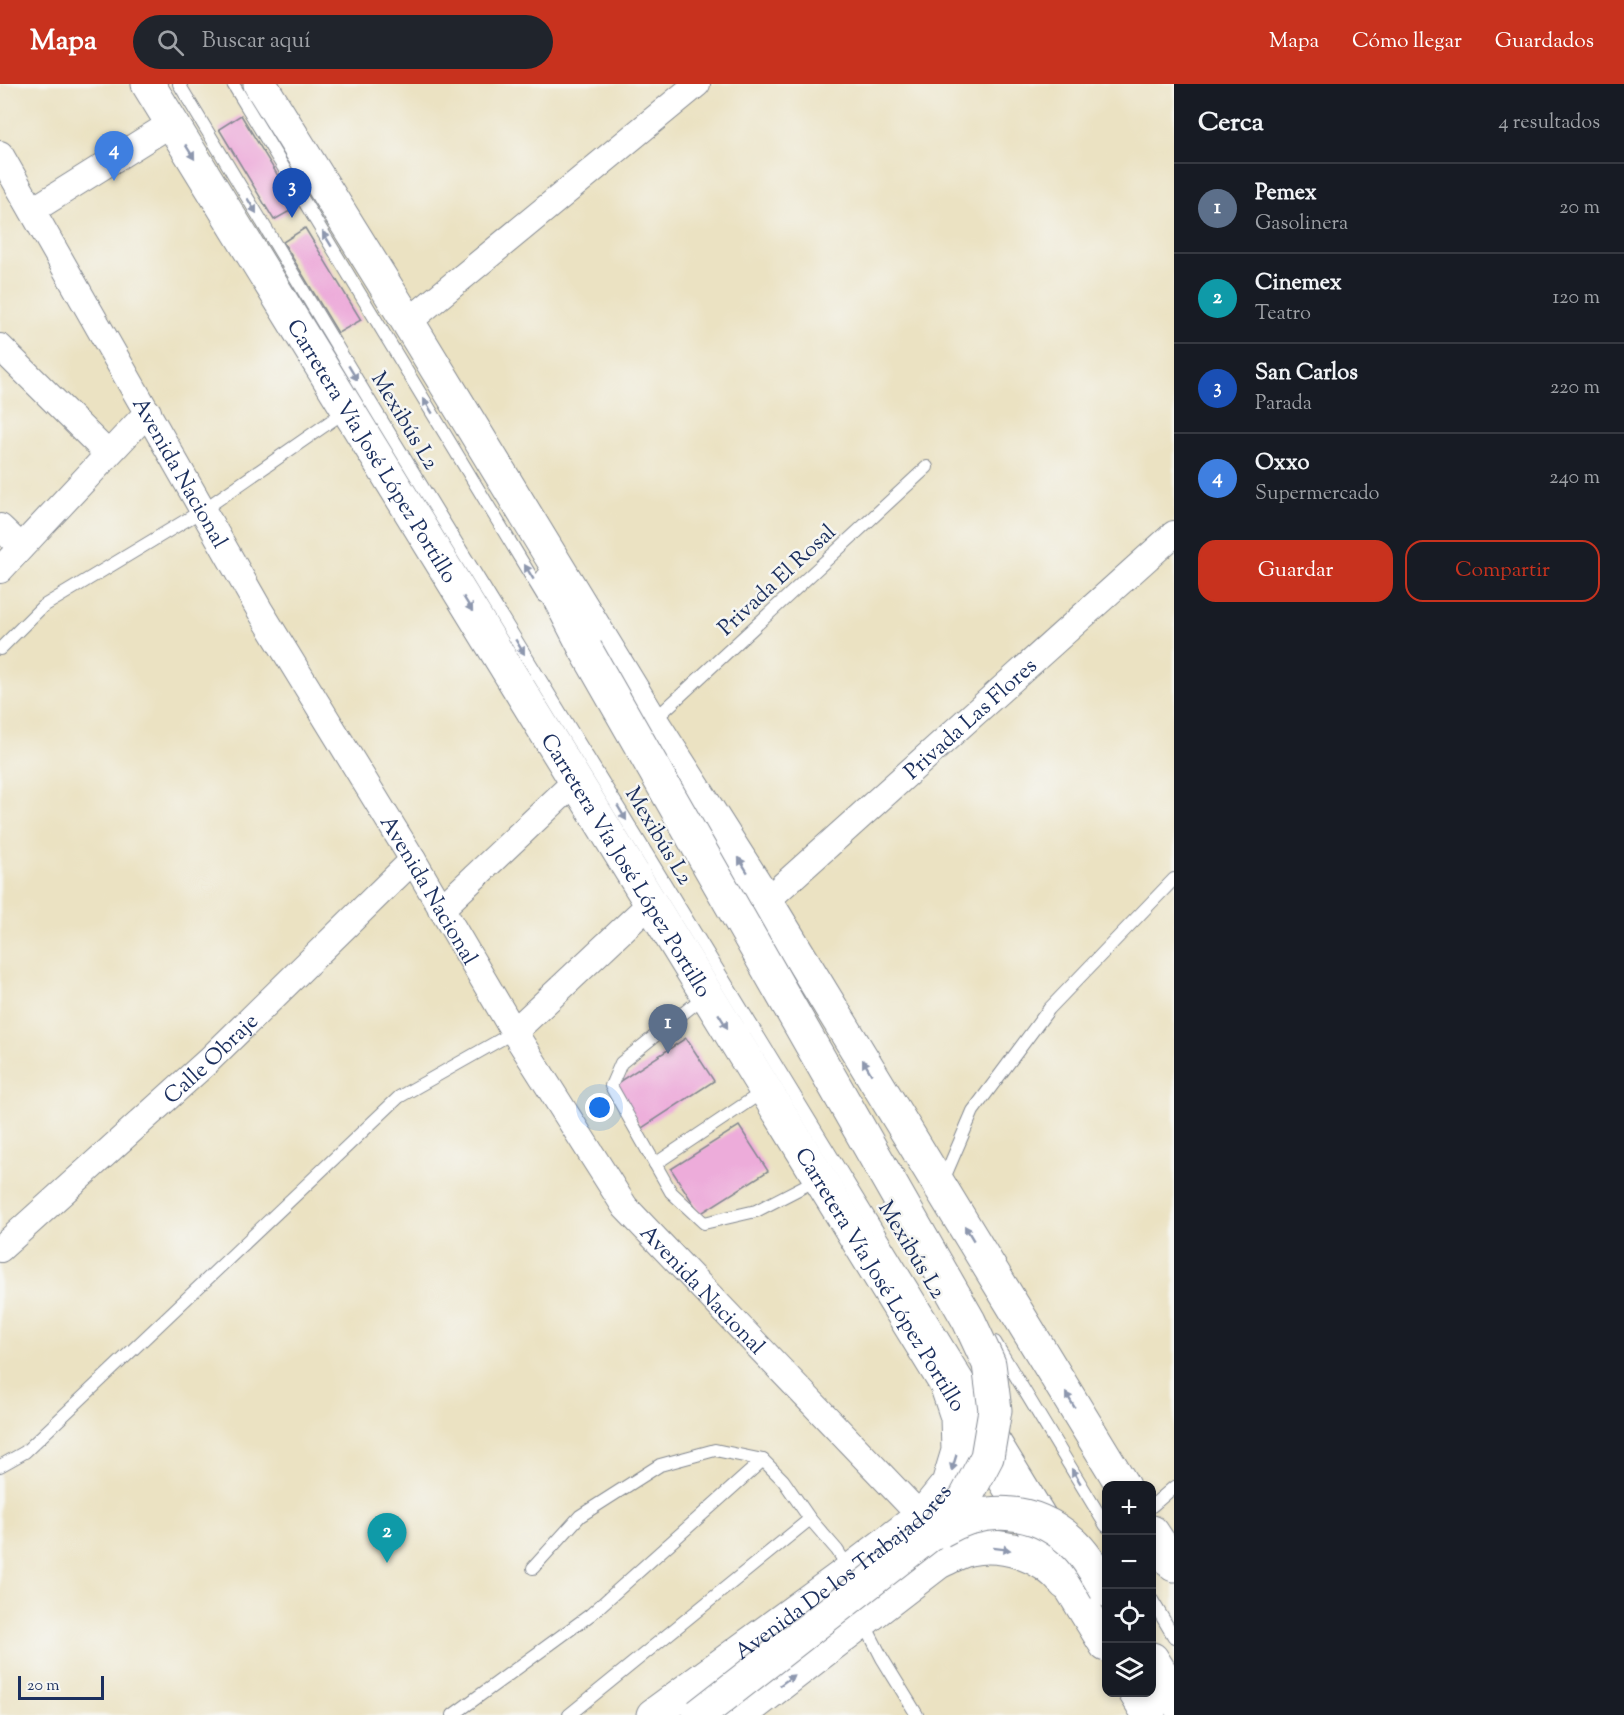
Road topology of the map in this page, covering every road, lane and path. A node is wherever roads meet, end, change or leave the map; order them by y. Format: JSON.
{"nodes":[{"id":1,"x":148,"y":84,"type":"edge"},
{"id":2,"x":179,"y":84,"type":"edge"},
{"id":3,"x":233,"y":84,"type":"edge"},
{"id":4,"x":260,"y":84,"type":"edge"},
{"id":5,"x":697,"y":84,"type":"edge"},
{"id":6,"x":172,"y":123,"type":"junction"},
{"id":7,"x":0,"y":154,"type":"edge"},
{"id":8,"x":33,"y":210,"type":"junction"},
{"id":9,"x":408,"y":322,"type":"junction"},
{"id":10,"x":0,"y":346,"type":"edge"},
{"id":11,"x":348,"y":409,"type":"junction"},
{"id":12,"x":148,"y":412,"type":"junction"},
{"id":13,"x":467,"y":418,"type":"junction"},
{"id":14,"x":108,"y":454,"type":"junction"},
{"id":15,"x":927,"y":467,"type":"dead end"},
{"id":16,"x":203,"y":510,"type":"junction"},
{"id":17,"x":0,"y":527,"type":"edge"},
{"id":18,"x":1174,"y":534,"type":"edge"},
{"id":19,"x":21,"y":547,"type":"junction"},
{"id":20,"x":0,"y":570,"type":"edge"},
{"id":21,"x":0,"y":649,"type":"edge"},
{"id":22,"x":652,"y":722,"type":"junction"},
{"id":23,"x":576,"y":782,"type":"junction"},
{"id":24,"x":413,"y":860,"type":"junction"},
{"id":25,"x":1174,"y":879,"type":"edge"},
{"id":26,"x":766,"y":901,"type":"junction"},
{"id":27,"x":651,"y":903,"type":"junction"},
{"id":28,"x":441,"y":909,"type":"junction"},
{"id":29,"x":707,"y":994,"type":"junction"},
{"id":30,"x":514,"y":1032,"type":"junction"},
{"id":31,"x":766,"y":1090,"type":"junction"},
{"id":32,"x":655,"y":1164,"type":"junction"},
{"id":33,"x":820,"y":1178,"type":"junction"},
{"id":34,"x":940,"y":1187,"type":"junction"},
{"id":35,"x":0,"y":1249,"type":"edge"},
{"id":36,"x":947,"y":1386,"type":"junction"},
{"id":37,"x":763,"y":1460,"type":"junction"},
{"id":38,"x":0,"y":1466,"type":"edge"},
{"id":39,"x":1121,"y":1481,"type":"edge"},
{"id":40,"x":1174,"y":1488,"type":"edge"},
{"id":41,"x":1156,"y":1503,"type":"edge"},
{"id":42,"x":922,"y":1516,"type":"junction"},
{"id":43,"x":1102,"y":1518,"type":"edge"},
{"id":44,"x":810,"y":1520,"type":"junction"},
{"id":45,"x":1154,"y":1535,"type":"edge"},
{"id":46,"x":956,"y":1555,"type":"junction"},
{"id":47,"x":1174,"y":1565,"type":"edge"},
{"id":48,"x":532,"y":1568,"type":"dead end"},
{"id":49,"x":1097,"y":1598,"type":"edge"},
{"id":50,"x":858,"y":1601,"type":"junction"},
{"id":51,"x":1156,"y":1607,"type":"edge"},
{"id":52,"x":1174,"y":1637,"type":"edge"},
{"id":53,"x":1106,"y":1643,"type":"edge"},
{"id":54,"x":1156,"y":1665,"type":"edge"},
{"id":55,"x":1156,"y":1686,"type":"edge"},
{"id":56,"x":1174,"y":1694,"type":"edge"},
{"id":57,"x":1138,"y":1697,"type":"edge"},
{"id":58,"x":453,"y":1715,"type":"edge"},
{"id":59,"x":569,"y":1715,"type":"edge"},
{"id":60,"x":653,"y":1715,"type":"edge"},
{"id":61,"x":678,"y":1715,"type":"edge"},
{"id":62,"x":699,"y":1715,"type":"edge"},
{"id":63,"x":740,"y":1715,"type":"edge"},
{"id":64,"x":917,"y":1715,"type":"edge"},
{"id":65,"x":1149,"y":1715,"type":"edge"},
{"id":66,"x":1173,"y":1715,"type":"edge"}],
"edges":[{"from":1,"to":6,"type":"main road","name":"Carretera Vía José López Portillo"},
{"from":2,"to":49,"type":"lane","name":"Mexibús L2","one_way":true},
{"from":43,"to":3,"type":"lane","name":"Mexibús L2","one_way":true},
{"from":4,"to":9,"type":"main road"},
{"from":5,"to":9,"type":"street"},
{"from":6,"to":8,"type":"street"},
{"from":6,"to":11,"type":"main road","name":"Carretera Vía José López Portillo","one_way":true},
{"from":7,"to":8,"type":"street","name":"Avenida Nacional"},
{"from":8,"to":12,"type":"street","name":"Avenida Nacional"},
{"from":9,"to":13,"type":"main road"},
{"from":10,"to":14,"type":"street"},
{"from":11,"to":16,"type":"lane"},
{"from":11,"to":23,"type":"main road","name":"Carretera Vía José López Portillo","one_way":true},
{"from":12,"to":14,"type":"street"},
{"from":12,"to":16,"type":"street","name":"Avenida Nacional"},
{"from":13,"to":22,"type":"main road"},
{"from":13,"to":62,"type":"main road","bridge":true},
{"from":14,"to":19,"type":"street"},
{"from":15,"to":22,"type":"lane","name":"Privada El Rosal"},
{"from":16,"to":21,"type":"lane"},
{"from":16,"to":24,"type":"street","name":"Avenida Nacional"},
{"from":17,"to":19,"type":"street"},
{"from":18,"to":26,"type":"street","name":"Privada Las Flores"},
{"from":19,"to":20,"type":"street"},
{"from":26,"to":22,"type":"main road","one_way":true},
{"from":23,"to":27,"type":"main road","name":"Carretera Vía José López Portillo"},
{"from":23,"to":28,"type":"street"},
{"from":24,"to":28,"type":"street","name":"Avenida Nacional"},
{"from":24,"to":35,"type":"street","name":"Calle Obraje"},
{"from":25,"to":34,"type":"lane"},
{"from":34,"to":26,"type":"main road","one_way":true},
{"from":27,"to":29,"type":"main road","name":"Carretera Vía José López Portillo"},
{"from":27,"to":30,"type":"street"},
{"from":28,"to":30,"type":"street","name":"Avenida Nacional"},
{"from":29,"to":31,"type":"main road","name":"Carretera Vía José López Portillo","one_way":true},
{"from":29,"to":32,"type":"lane"},
{"from":30,"to":38,"type":"lane"},
{"from":30,"to":42,"type":"street","name":"Avenida Nacional"},
{"from":31,"to":32,"type":"lane"},
{"from":31,"to":33,"type":"main road","name":"Carretera Vía José López Portillo"},
{"from":32,"to":33,"type":"lane"},
{"from":33,"to":36,"type":"main road","name":"Carretera Vía José López Portillo"},
{"from":39,"to":34,"type":"main road","one_way":true},
{"from":36,"to":42,"type":"main road","name":"Avenida De los Trabajadores","one_way":true},
{"from":36,"to":49,"type":"main road","name":"Carretera Vía José López Portillo"},
{"from":37,"to":44,"type":"lane"},
{"from":37,"to":48,"type":"lane"},
{"from":37,"to":58,"type":"lane"},
{"from":40,"to":41,"type":"lane"},
{"from":42,"to":46,"type":"street","name":"Avenida Nacional"},
{"from":42,"to":50,"type":"main road","name":"Avenida De los Trabajadores"},
{"from":44,"to":50,"type":"lane"},
{"from":44,"to":59,"type":"lane"},
{"from":45,"to":47,"type":"main road"},
{"from":46,"to":49,"type":"main road","name":"Avenida De los Trabajadores","one_way":true},
{"from":46,"to":50,"type":"main road","name":"Avenida De los Trabajadores"},
{"from":49,"to":53,"type":"main road","name":"Carretera Vía José López Portillo"},
{"from":49,"to":61,"type":"main road","bridge":true},
{"from":50,"to":60,"type":"main road","name":"Avenida De los Trabajadores"},
{"from":63,"to":50,"type":"main road","name":"Avenida De los Trabajadores","one_way":true},
{"from":50,"to":64,"type":"lane"},
{"from":51,"to":52,"type":"lane"},
{"from":54,"to":56,"type":"main road"},
{"from":55,"to":66,"type":"lane"},
{"from":57,"to":65,"type":"main road"}]}
